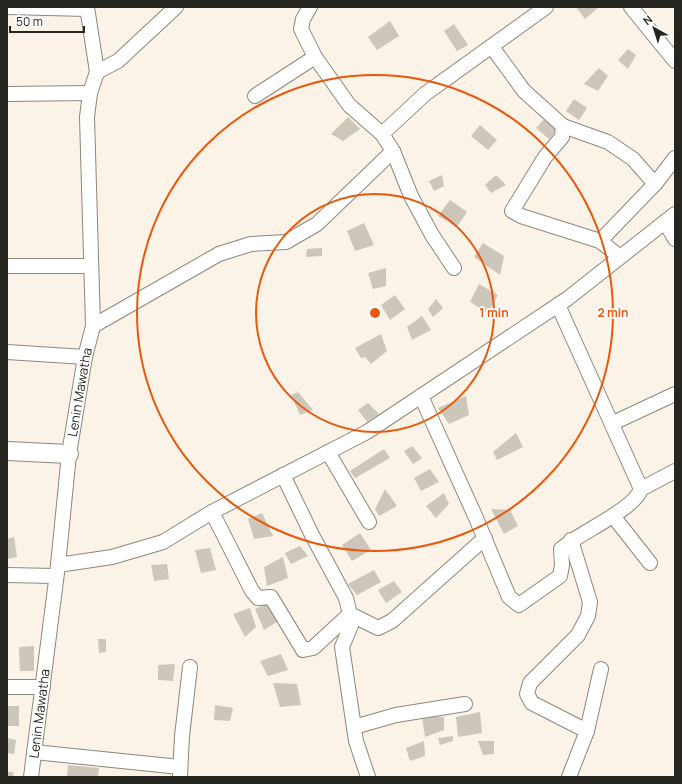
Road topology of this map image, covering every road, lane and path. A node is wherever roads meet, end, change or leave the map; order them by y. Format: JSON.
{"nodes":[{"id":1,"x":7,"y":7,"type":"edge"},
{"id":2,"x":176,"y":7,"type":"edge"},
{"id":3,"x":310,"y":7,"type":"edge"},
{"id":4,"x":546,"y":7,"type":"edge"},
{"id":5,"x":631,"y":7,"type":"edge"},
{"id":6,"x":87,"y":8,"type":"edge"},
{"id":7,"x":492,"y":47,"type":"junction"},
{"id":8,"x":315,"y":56,"type":"junction"},
{"id":9,"x":675,"y":61,"type":"edge"},
{"id":10,"x":97,"y":72,"type":"junction"},
{"id":11,"x":90,"y":92,"type":"junction"},
{"id":12,"x":7,"y":94,"type":"edge"},
{"id":13,"x":255,"y":96,"type":"dead end"},
{"id":14,"x":563,"y":126,"type":"junction"},
{"id":15,"x":382,"y":134,"type":"junction"},
{"id":16,"x":393,"y":151,"type":"junction"},
{"id":17,"x":675,"y":158,"type":"edge"},
{"id":18,"x":655,"y":184,"type":"junction"},
{"id":19,"x":670,"y":218,"type":"edge"},
{"id":20,"x":675,"y":239,"type":"edge"},
{"id":21,"x":600,"y":241,"type":"junction"},
{"id":22,"x":620,"y":257,"type":"junction"},
{"id":23,"x":7,"y":266,"type":"edge"},
{"id":24,"x":90,"y":266,"type":"junction"},
{"id":25,"x":454,"y":268,"type":"dead end"},
{"id":26,"x":558,"y":305,"type":"junction"},
{"id":27,"x":93,"y":326,"type":"junction"},
{"id":28,"x":7,"y":352,"type":"edge"},
{"id":29,"x":85,"y":357,"type":"junction"},
{"id":30,"x":675,"y":394,"type":"edge"},
{"id":31,"x":421,"y":396,"type":"junction"},
{"id":32,"x":612,"y":423,"type":"junction"},
{"id":33,"x":7,"y":451,"type":"edge"},
{"id":34,"x":328,"y":452,"type":"junction"},
{"id":35,"x":69,"y":454,"type":"junction"},
{"id":36,"x":675,"y":470,"type":"edge"},
{"id":37,"x":284,"y":475,"type":"junction"},
{"id":38,"x":641,"y":489,"type":"junction"},
{"id":39,"x":212,"y":512,"type":"junction"},
{"id":40,"x":612,"y":516,"type":"junction"},
{"id":41,"x":369,"y":522,"type":"dead end"},
{"id":42,"x":485,"y":538,"type":"junction"},
{"id":43,"x":571,"y":540,"type":"junction"},
{"id":44,"x":650,"y":563,"type":"dead end"},
{"id":45,"x":56,"y":570,"type":"junction"},
{"id":46,"x":7,"y":575,"type":"edge"},
{"id":47,"x":350,"y":614,"type":"junction"},
{"id":48,"x":190,"y":667,"type":"dead end"},
{"id":49,"x":601,"y":669,"type":"dead end"},
{"id":50,"x":7,"y":687,"type":"edge"},
{"id":51,"x":43,"y":687,"type":"junction"},
{"id":52,"x":465,"y":704,"type":"dead end"},
{"id":53,"x":354,"y":727,"type":"junction"},
{"id":54,"x":587,"y":731,"type":"junction"},
{"id":55,"x":34,"y":752,"type":"junction"},
{"id":56,"x":180,"y":772,"type":"edge"},
{"id":57,"x":31,"y":777,"type":"edge"},
{"id":58,"x":368,"y":777,"type":"edge"},
{"id":59,"x":569,"y":777,"type":"edge"}],
"edges":[{"from":1,"to":6,"type":"street"},
{"from":2,"to":10,"type":"street"},
{"from":3,"to":8,"type":"street"},
{"from":4,"to":7,"type":"street"},
{"from":5,"to":9,"type":"street"},
{"from":6,"to":10,"type":"street","name":"Lenin Mawatha"},
{"from":7,"to":14,"type":"street"},
{"from":7,"to":15,"type":"street"},
{"from":8,"to":13,"type":"street"},
{"from":8,"to":15,"type":"street"},
{"from":10,"to":11,"type":"street","name":"Lenin Mawatha"},
{"from":11,"to":12,"type":"street"},
{"from":11,"to":24,"type":"street","name":"Lenin Mawatha"},
{"from":14,"to":18,"type":"street"},
{"from":14,"to":21,"type":"street"},
{"from":15,"to":16,"type":"street"},
{"from":16,"to":25,"type":"street"},
{"from":16,"to":27,"type":"street"},
{"from":17,"to":18,"type":"street"},
{"from":18,"to":21,"type":"street"},
{"from":19,"to":20,"type":"street"},
{"from":19,"to":22,"type":"street"},
{"from":21,"to":22,"type":"street"},
{"from":22,"to":26,"type":"street"},
{"from":23,"to":24,"type":"street"},
{"from":24,"to":27,"type":"street","name":"Lenin Mawatha"},
{"from":26,"to":31,"type":"street"},
{"from":26,"to":32,"type":"street"},
{"from":27,"to":29,"type":"street","name":"Lenin Mawatha"},
{"from":28,"to":29,"type":"street"},
{"from":29,"to":35,"type":"street","name":"Lenin Mawatha"},
{"from":30,"to":32,"type":"street"},
{"from":31,"to":34,"type":"street"},
{"from":31,"to":42,"type":"street"},
{"from":32,"to":38,"type":"street"},
{"from":33,"to":35,"type":"main road"},
{"from":34,"to":37,"type":"street"},
{"from":34,"to":41,"type":"street"},
{"from":35,"to":45,"type":"street","name":"Lenin Mawatha"},
{"from":36,"to":38,"type":"street"},
{"from":37,"to":39,"type":"street"},
{"from":37,"to":47,"type":"street"},
{"from":38,"to":40,"type":"street"},
{"from":39,"to":45,"type":"street"},
{"from":39,"to":47,"type":"street"},
{"from":40,"to":43,"type":"street"},
{"from":40,"to":44,"type":"street"},
{"from":42,"to":43,"type":"street"},
{"from":42,"to":47,"type":"street"},
{"from":43,"to":54,"type":"street"},
{"from":45,"to":46,"type":"street"},
{"from":45,"to":51,"type":"street","name":"Lenin Mawatha"},
{"from":47,"to":53,"type":"street"},
{"from":48,"to":56,"type":"street"},
{"from":49,"to":54,"type":"street"},
{"from":50,"to":51,"type":"street"},
{"from":51,"to":55,"type":"street","name":"Lenin Mawatha"},
{"from":52,"to":53,"type":"street"},
{"from":53,"to":58,"type":"street"},
{"from":54,"to":59,"type":"street"},
{"from":55,"to":56,"type":"street"},
{"from":55,"to":57,"type":"street","name":"Lenin Mawatha"}]}
